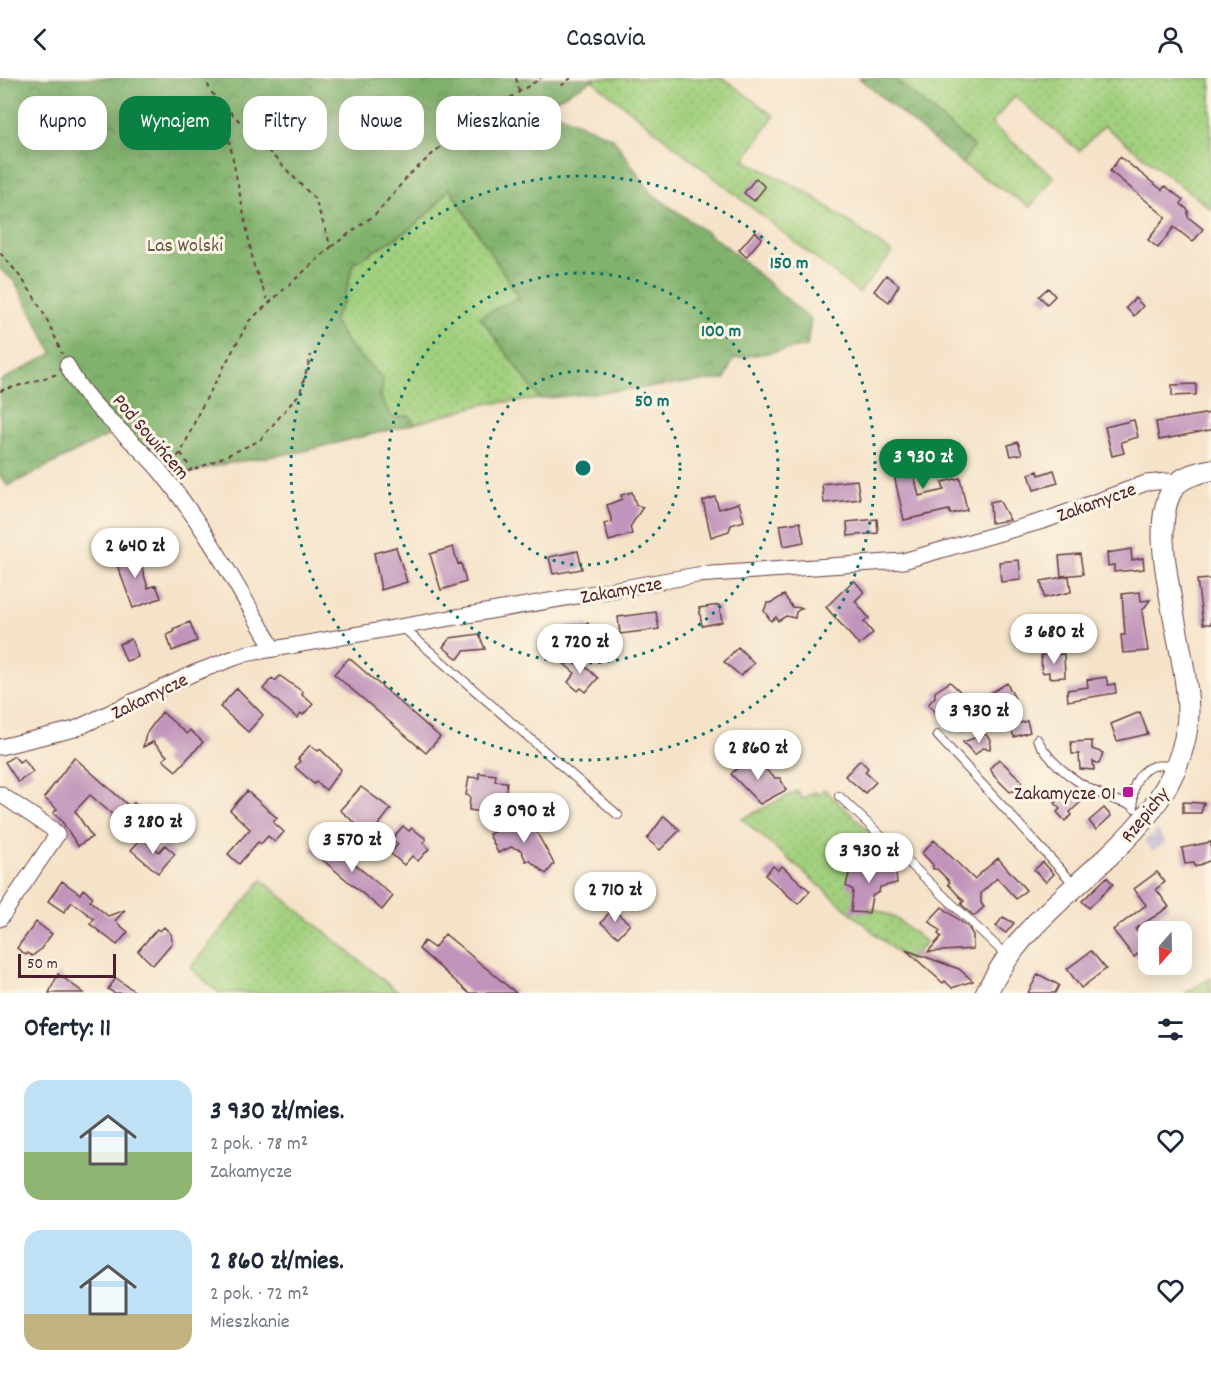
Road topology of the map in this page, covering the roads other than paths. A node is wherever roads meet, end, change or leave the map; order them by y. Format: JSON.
{"nodes":[{"id":1,"x":68,"y":368,"type":"road end"},
{"id":2,"x":1211,"y":470,"type":"edge"},
{"id":3,"x":1176,"y":484,"type":"junction"},
{"id":4,"x":400,"y":626,"type":"junction"},
{"id":5,"x":273,"y":648,"type":"junction"},
{"id":6,"x":937,"y":735,"type":"dead end"},
{"id":7,"x":1036,"y":739,"type":"dead end"},
{"id":8,"x":0,"y":747,"type":"edge"},
{"id":9,"x":1177,"y":769,"type":"junction"},
{"id":10,"x":0,"y":794,"type":"edge"},
{"id":11,"x":839,"y":796,"type":"dead end"},
{"id":12,"x":1138,"y":813,"type":"junction"},
{"id":13,"x":618,"y":815,"type":"dead end"},
{"id":14,"x":1076,"y":886,"type":"junction"},
{"id":15,"x":0,"y":919,"type":"edge"},
{"id":16,"x":1009,"y":957,"type":"junction"},
{"id":17,"x":986,"y":993,"type":"edge"}],
"edges":[{"from":1,"to":5,"type":"street","name":"Pod Sowińcem"},
{"from":2,"to":3,"type":"street","name":"Zakamycze"},
{"from":3,"to":4,"type":"street","name":"Zakamycze"},
{"from":3,"to":9,"type":"street","name":"Rzepichy"},
{"from":4,"to":5,"type":"street","name":"Zakamycze"},
{"from":4,"to":13,"type":"lane"},
{"from":5,"to":8,"type":"street","name":"Zakamycze"},
{"from":6,"to":14,"type":"lane"},
{"from":7,"to":12,"type":"lane"},
{"from":9,"to":12,"type":"street","name":"Rzepichy"},
{"from":9,"to":12,"type":"lane"},
{"from":10,"to":15,"type":"street"},
{"from":11,"to":16,"type":"lane"},
{"from":12,"to":14,"type":"street","name":"Rzepichy"},
{"from":14,"to":16,"type":"street","name":"Rzepichy"},
{"from":16,"to":17,"type":"street","name":"Rzepichy"}]}
